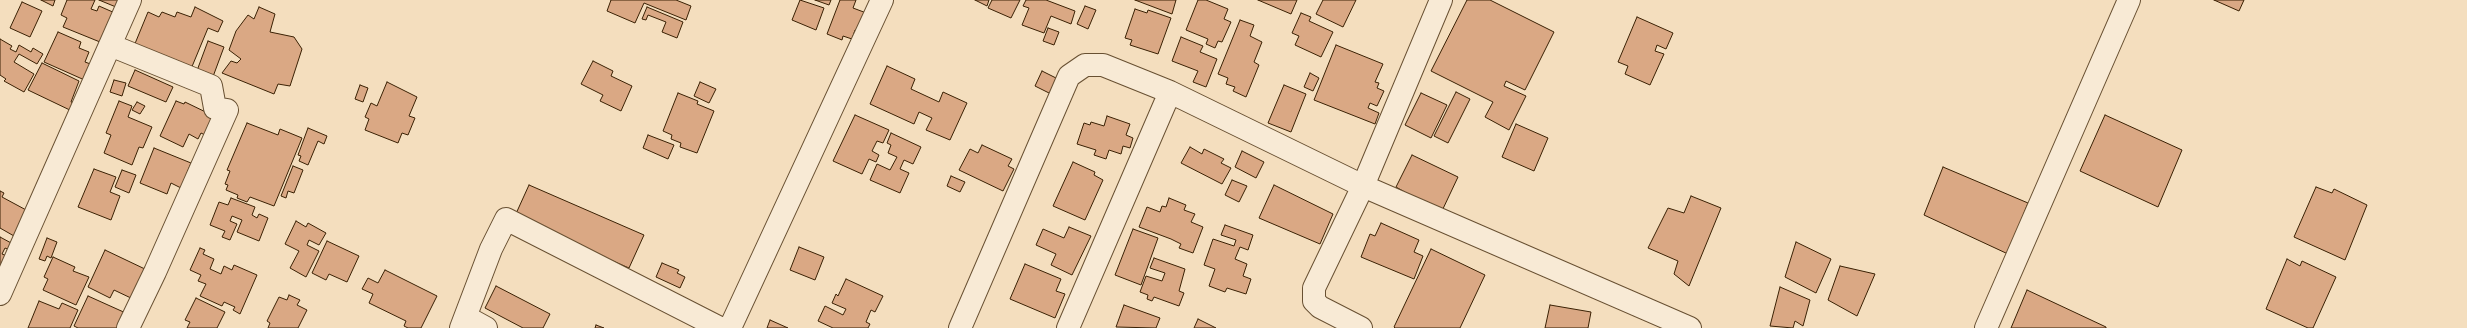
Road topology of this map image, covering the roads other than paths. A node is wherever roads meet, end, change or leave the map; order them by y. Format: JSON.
{"nodes":[{"id":1,"x":130,"y":0,"type":"edge"},
{"id":2,"x":882,"y":0,"type":"edge"},
{"id":3,"x":1441,"y":0,"type":"edge"},
{"id":4,"x":2129,"y":0,"type":"edge"},
{"id":5,"x":110,"y":45,"type":"junction"},
{"id":6,"x":1170,"y":92,"type":"junction"},
{"id":7,"x":1363,"y":186,"type":"junction"},
{"id":8,"x":0,"y":294,"type":"edge"},
{"id":9,"x":463,"y":323,"type":"edge"},
{"id":10,"x":128,"y":328,"type":"edge"},
{"id":11,"x":486,"y":328,"type":"edge"},
{"id":12,"x":720,"y":328,"type":"edge"},
{"id":13,"x":730,"y":328,"type":"edge"},
{"id":14,"x":960,"y":328,"type":"edge"},
{"id":15,"x":1068,"y":328,"type":"edge"},
{"id":16,"x":1361,"y":328,"type":"edge"},
{"id":17,"x":1690,"y":328,"type":"edge"},
{"id":18,"x":1986,"y":328,"type":"edge"}],
"edges":[{"from":1,"to":5,"type":"street"},
{"from":2,"to":13,"type":"street"},
{"from":3,"to":7,"type":"street"},
{"from":4,"to":18,"type":"street"},
{"from":5,"to":8,"type":"street"},
{"from":5,"to":10,"type":"street"},
{"from":6,"to":7,"type":"street"},
{"from":6,"to":14,"type":"street"},
{"from":6,"to":15,"type":"street"},
{"from":7,"to":16,"type":"street"},
{"from":7,"to":17,"type":"street"},
{"from":9,"to":11,"type":"street"},
{"from":9,"to":12,"type":"street"}]}
